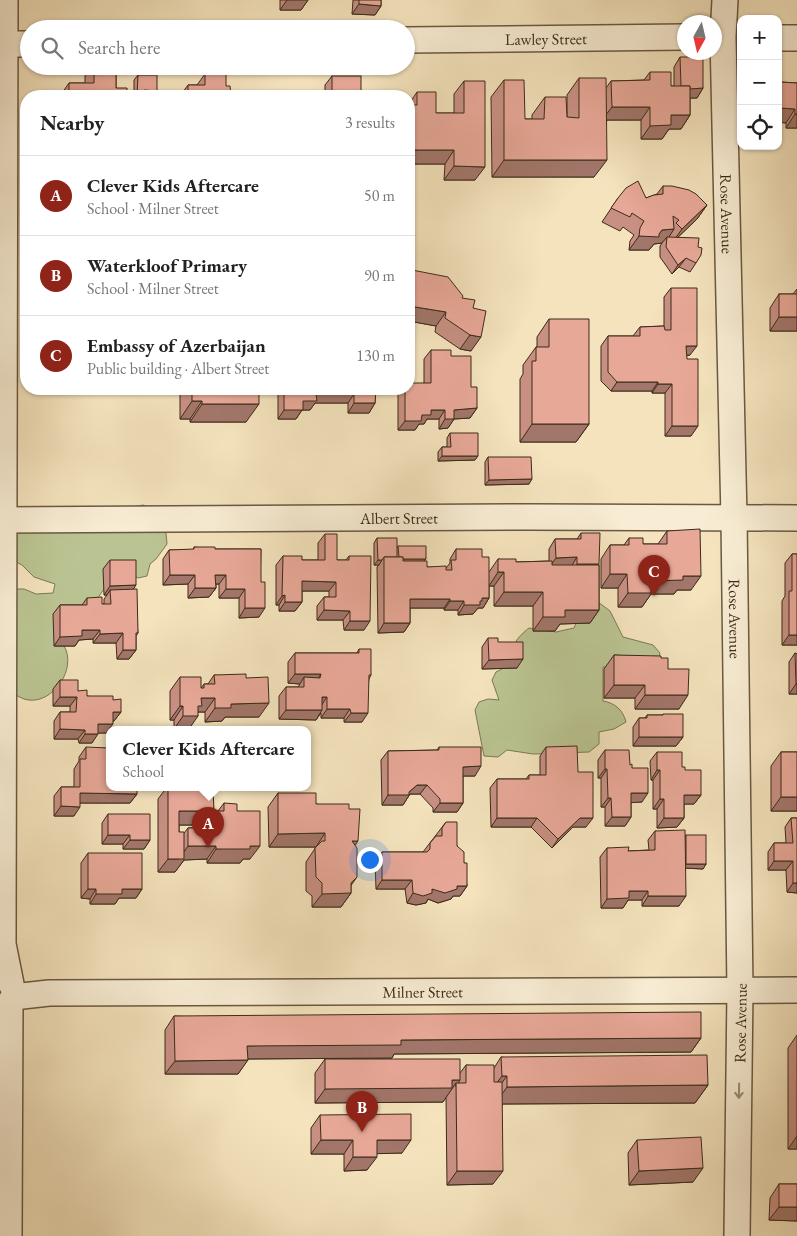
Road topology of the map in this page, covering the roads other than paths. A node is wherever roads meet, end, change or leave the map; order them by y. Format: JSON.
{"nodes":[{"id":1,"x":5,"y":0,"type":"edge"},
{"id":2,"x":725,"y":0,"type":"edge"},
{"id":3,"x":677,"y":37,"type":"edge"},
{"id":4,"x":726,"y":37,"type":"edge"},
{"id":5,"x":782,"y":38,"type":"edge"},
{"id":6,"x":797,"y":38,"type":"edge"},
{"id":7,"x":415,"y":40,"type":"edge"},
{"id":8,"x":11,"y":44,"type":"edge"},
{"id":9,"x":734,"y":518,"type":"junction"},
{"id":10,"x":797,"y":518,"type":"edge"},
{"id":11,"x":1,"y":520,"type":"edge"},
{"id":12,"x":2,"y":950,"type":"edge"},
{"id":13,"x":740,"y":990,"type":"junction"},
{"id":14,"x":797,"y":990,"type":"edge"},
{"id":15,"x":8,"y":992,"type":"edge"},
{"id":16,"x":9,"y":1236,"type":"edge"},
{"id":17,"x":737,"y":1236,"type":"edge"}],
"edges":[{"from":1,"to":8,"type":"street"},
{"from":2,"to":4,"type":"street","name":"Rose Avenue"},
{"from":3,"to":7,"type":"street","name":"Lawley Street"},
{"from":4,"to":9,"type":"street","name":"Rose Avenue"},
{"from":5,"to":6,"type":"street"},
{"from":8,"to":11,"type":"street"},
{"from":9,"to":10,"type":"street","name":"Albert Street"},
{"from":9,"to":11,"type":"street","name":"Albert Street"},
{"from":9,"to":13,"type":"street","name":"Rose Avenue"},
{"from":11,"to":12,"type":"street"},
{"from":12,"to":15,"type":"street"},
{"from":13,"to":14,"type":"street","name":"Milner Street"},
{"from":13,"to":15,"type":"street","name":"Milner Street"},
{"from":13,"to":17,"type":"street","name":"Rose Avenue","one_way":true},
{"from":15,"to":16,"type":"street"}]}
